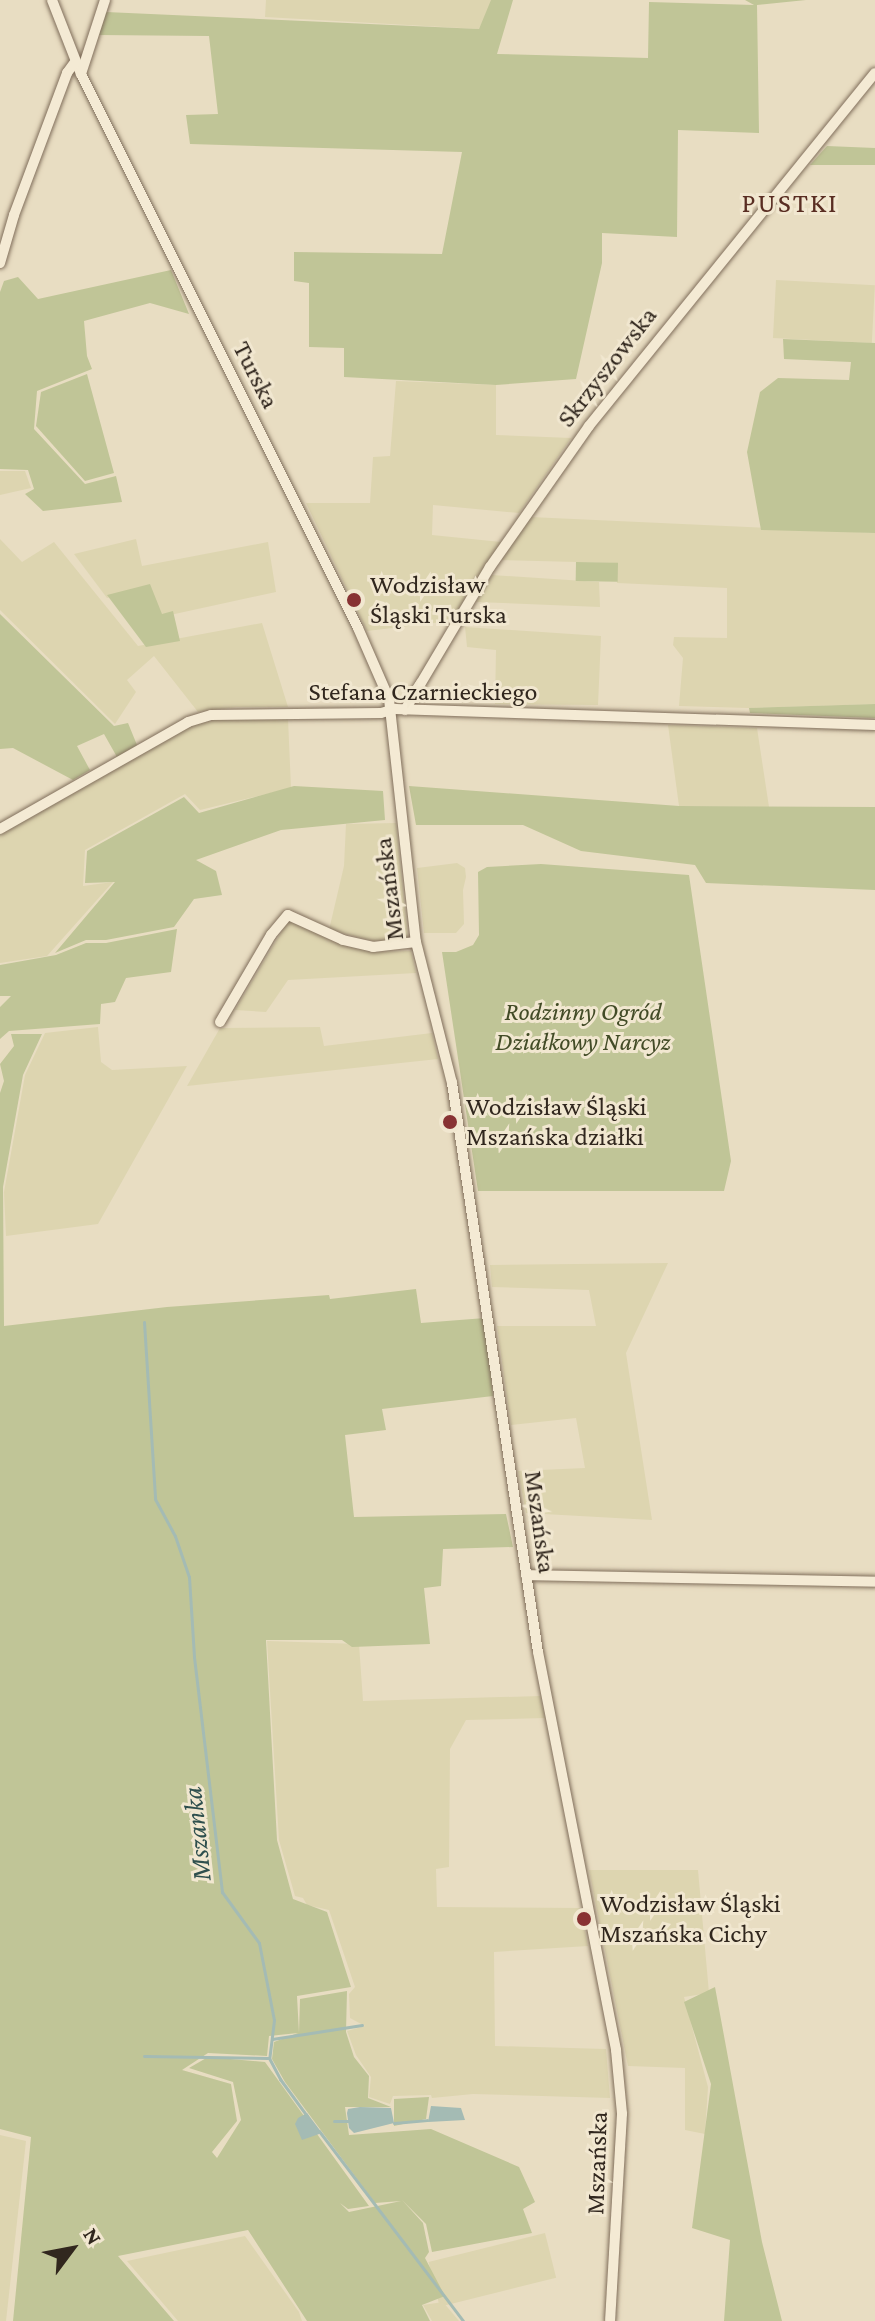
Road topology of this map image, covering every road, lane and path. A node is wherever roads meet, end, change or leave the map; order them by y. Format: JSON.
{"nodes":[{"id":1,"x":52,"y":0,"type":"edge"},
{"id":2,"x":105,"y":0,"type":"edge"},
{"id":3,"x":75,"y":62,"type":"junction"},
{"id":4,"x":875,"y":73,"type":"edge"},
{"id":5,"x":81,"y":74,"type":"junction"},
{"id":6,"x":0,"y":263,"type":"edge"},
{"id":7,"x":405,"y":710,"type":"junction"},
{"id":8,"x":391,"y":711,"type":"junction"},
{"id":9,"x":875,"y":725,"type":"edge"},
{"id":10,"x":394,"y":730,"type":"joint"},
{"id":11,"x":0,"y":829,"type":"edge"},
{"id":12,"x":416,"y":942,"type":"junction"},
{"id":13,"x":220,"y":1022,"type":"dead end"},
{"id":14,"x":526,"y":1575,"type":"junction"},
{"id":15,"x":875,"y":1582,"type":"edge"},
{"id":16,"x":610,"y":2321,"type":"edge"}],
"edges":[{"from":1,"to":3,"type":"street","name":"Turska"},
{"from":2,"to":5,"type":"street"},
{"from":3,"to":5,"type":"street","name":"Turska"},
{"from":3,"to":6,"type":"street"},
{"from":4,"to":7,"type":"street","name":"Skrzyszowska"},
{"from":5,"to":8,"type":"street","name":"Turska"},
{"from":7,"to":8,"type":"street","name":"Stefana Czarnieckiego"},
{"from":7,"to":9,"type":"street","name":"Stefana Czarnieckiego"},
{"from":8,"to":10,"type":"street","name":"Turska"},
{"from":8,"to":11,"type":"street","name":"Stefana Czarnieckiego"},
{"from":10,"to":12,"type":"street","name":"Mszańska"},
{"from":12,"to":13,"type":"street"},
{"from":12,"to":14,"type":"street","name":"Mszańska"},
{"from":14,"to":15,"type":"street"},
{"from":14,"to":16,"type":"street","name":"Mszańska"}]}
